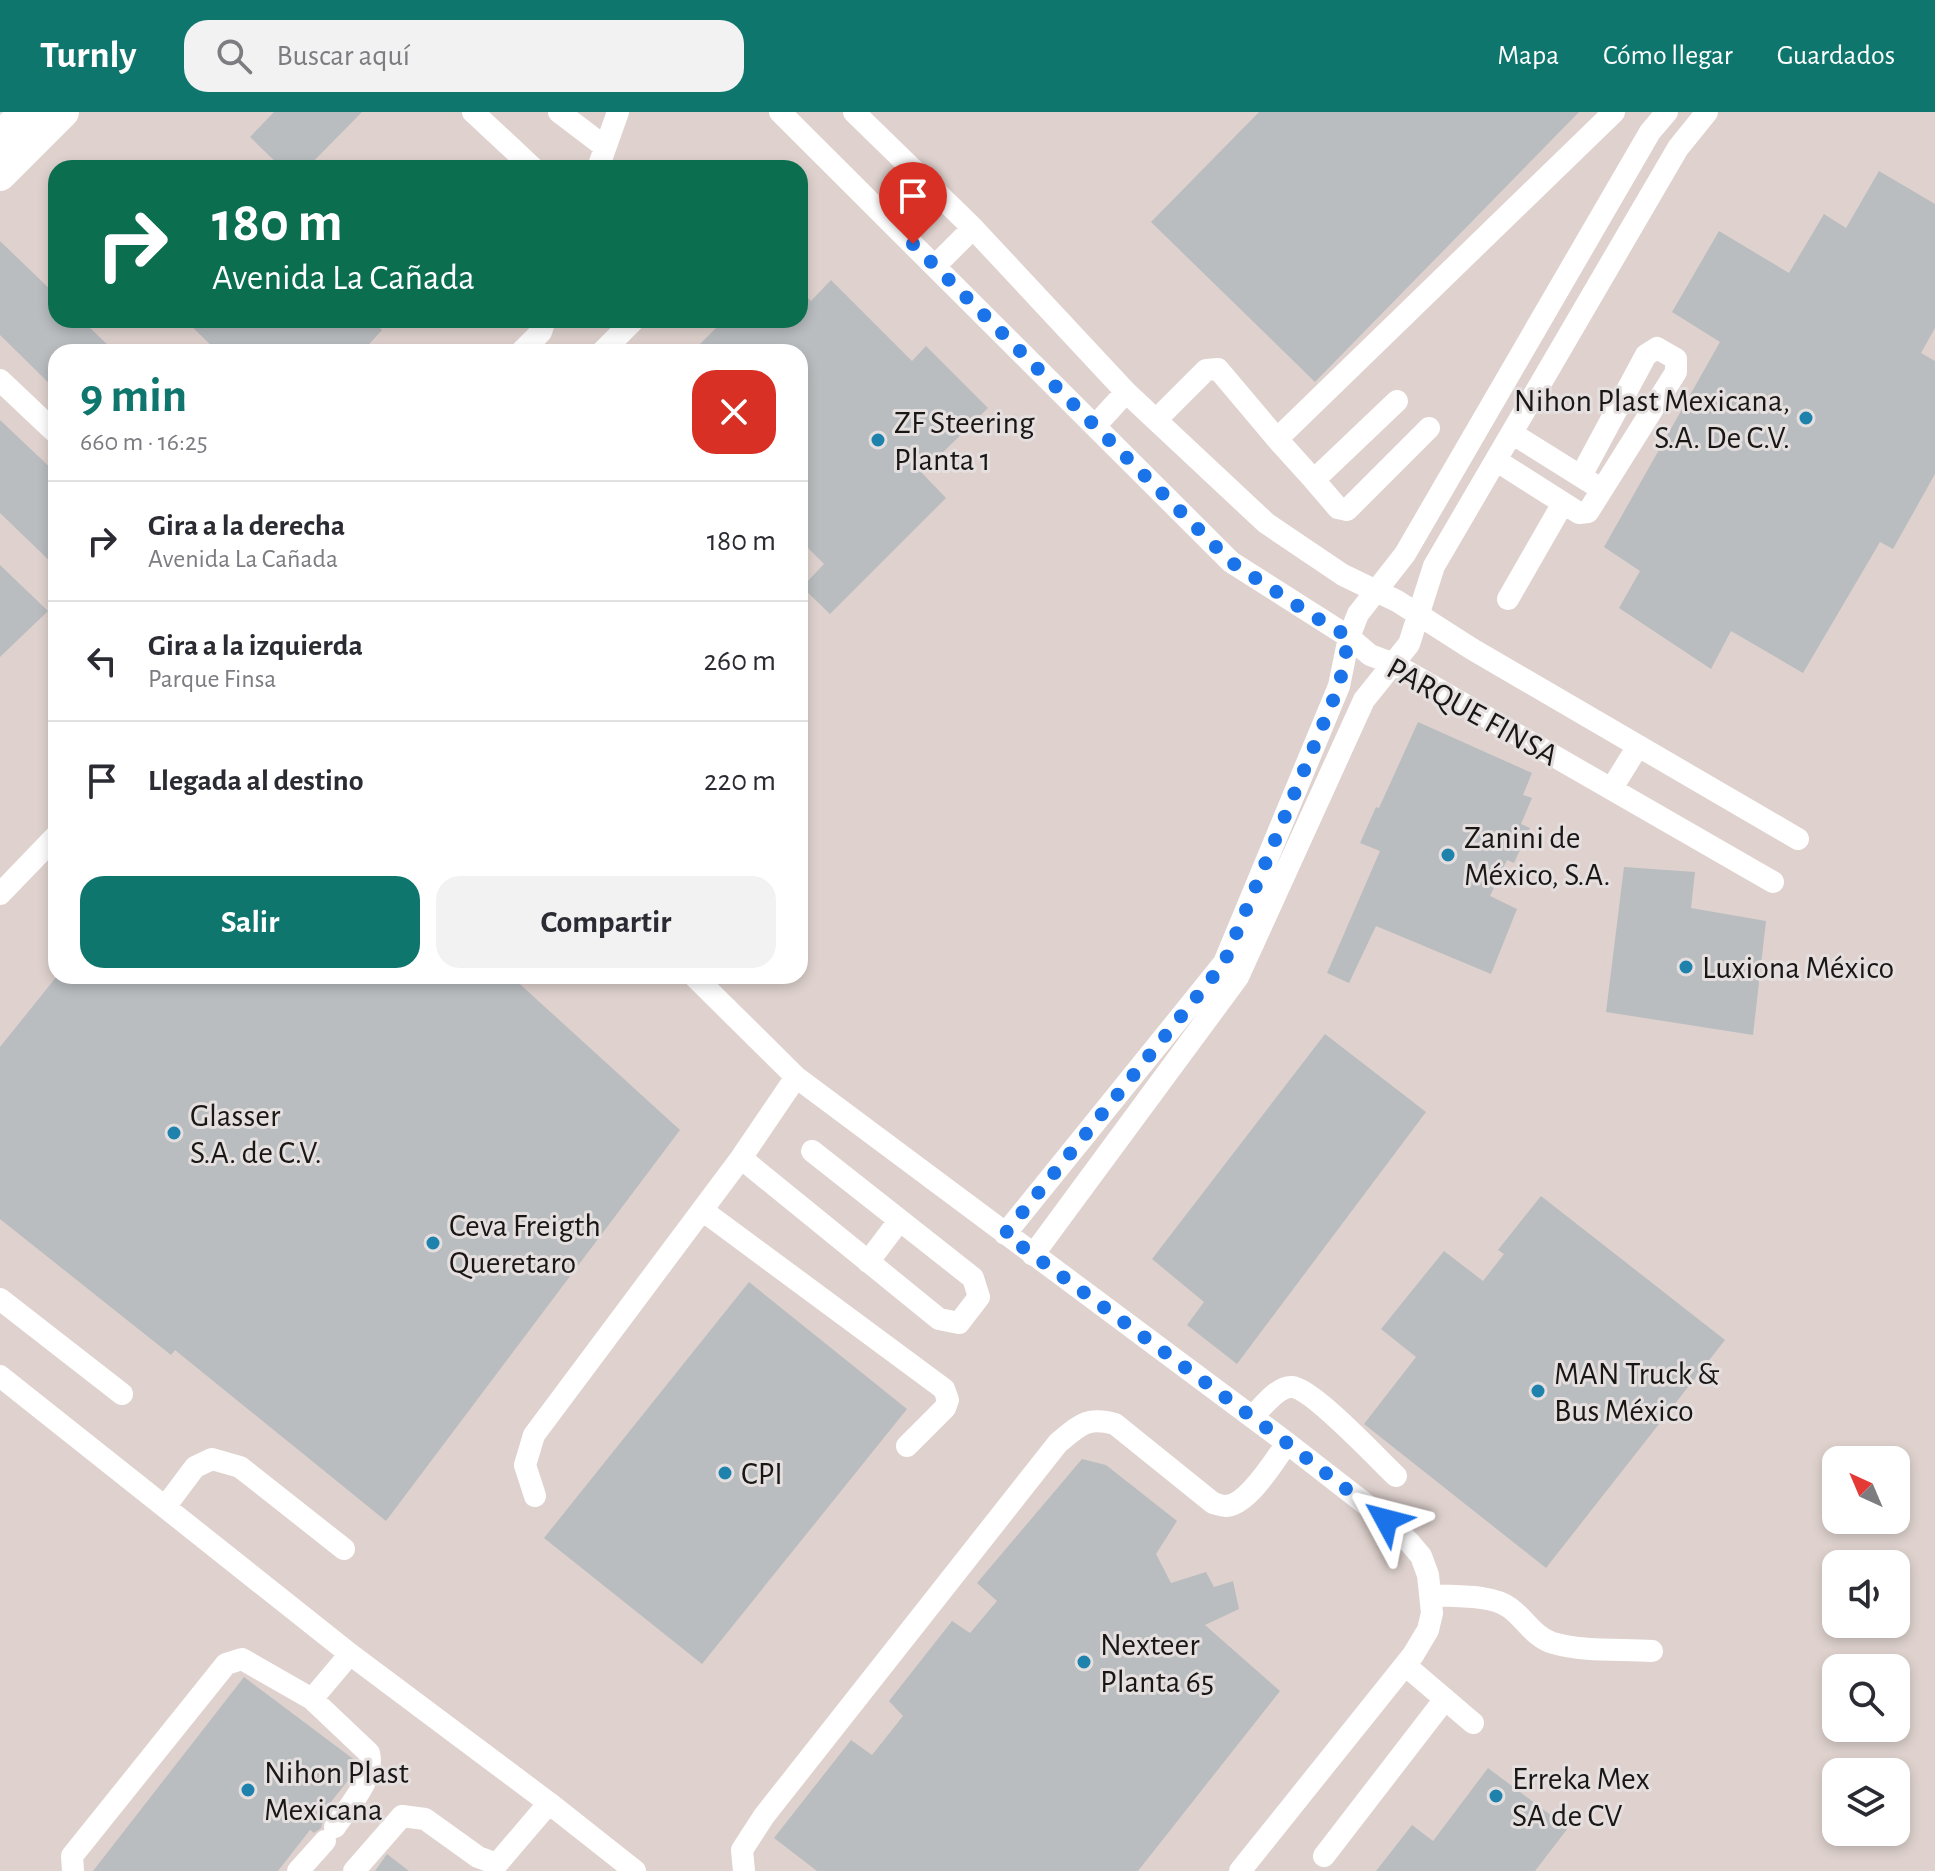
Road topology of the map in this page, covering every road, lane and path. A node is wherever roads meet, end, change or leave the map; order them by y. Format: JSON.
{"nodes":[{"id":1,"x":26,"y":112,"type":"edge"},
{"id":2,"x":63,"y":112,"type":"edge"},
{"id":3,"x":473,"y":112,"type":"edge"},
{"id":4,"x":559,"y":112,"type":"edge"},
{"id":5,"x":618,"y":112,"type":"edge"},
{"id":6,"x":780,"y":112,"type":"edge"},
{"id":7,"x":854,"y":112,"type":"edge"},
{"id":8,"x":1614,"y":112,"type":"edge"},
{"id":9,"x":1667,"y":112,"type":"edge"},
{"id":10,"x":1707,"y":112,"type":"edge"},
{"id":11,"x":0,"y":138,"type":"edge"},
{"id":12,"x":602,"y":158,"type":"edge"},
{"id":13,"x":524,"y":160,"type":"edge"},
{"id":14,"x":0,"y":175,"type":"edge"},
{"id":15,"x":973,"y":228,"type":"junction"},
{"id":16,"x":935,"y":266,"type":"junction"},
{"id":17,"x":542,"y":328,"type":"edge"},
{"id":18,"x":626,"y":328,"type":"edge"},
{"id":19,"x":529,"y":344,"type":"edge"},
{"id":20,"x":610,"y":344,"type":"edge"},
{"id":21,"x":0,"y":380,"type":"edge"},
{"id":22,"x":1126,"y":392,"type":"junction"},
{"id":23,"x":1397,"y":401,"type":"dead end"},
{"id":24,"x":1156,"y":420,"type":"junction"},
{"id":25,"x":48,"y":425,"type":"edge"},
{"id":26,"x":1095,"y":426,"type":"junction"},
{"id":27,"x":1429,"y":428,"type":"dead end"},
{"id":28,"x":1513,"y":434,"type":"junction"},
{"id":29,"x":1277,"y":439,"type":"junction"},
{"id":30,"x":1497,"y":461,"type":"junction"},
{"id":31,"x":1581,"y":476,"type":"junction"},
{"id":32,"x":1314,"y":480,"type":"junction"},
{"id":33,"x":1601,"y":488,"type":"junction"},
{"id":34,"x":1563,"y":503,"type":"junction"},
{"id":35,"x":1373,"y":591,"type":"junction"},
{"id":36,"x":1508,"y":599,"type":"dead end"},
{"id":37,"x":1419,"y":617,"type":"junction"},
{"id":38,"x":1349,"y":637,"type":"junction"},
{"id":39,"x":1394,"y":664,"type":"junction"},
{"id":40,"x":1638,"y":746,"type":"junction"},
{"id":41,"x":1612,"y":788,"type":"junction"},
{"id":42,"x":1798,"y":839,"type":"dead end"},
{"id":43,"x":48,"y":844,"type":"edge"},
{"id":44,"x":1773,"y":882,"type":"dead end"},
{"id":45,"x":0,"y":894,"type":"edge"},
{"id":46,"x":702,"y":984,"type":"edge"},
{"id":47,"x":796,"y":1077,"type":"junction"},
{"id":48,"x":812,"y":1151,"type":"dead end"},
{"id":49,"x":741,"y":1158,"type":"junction"},
{"id":50,"x":702,"y":1210,"type":"junction"},
{"id":51,"x":899,"y":1221,"type":"junction"},
{"id":52,"x":1005,"y":1234,"type":"junction"},
{"id":53,"x":1033,"y":1255,"type":"junction"},
{"id":54,"x":868,"y":1262,"type":"junction"},
{"id":55,"x":0,"y":1299,"type":"edge"},
{"id":56,"x":0,"y":1376,"type":"edge"},
{"id":57,"x":122,"y":1394,"type":"dead end"},
{"id":58,"x":1252,"y":1417,"type":"junction"},
{"id":59,"x":1287,"y":1443,"type":"junction"},
{"id":60,"x":907,"y":1446,"type":"dead end"},
{"id":61,"x":1396,"y":1476,"type":"dead end"},
{"id":62,"x":535,"y":1496,"type":"dead end"},
{"id":63,"x":165,"y":1507,"type":"junction"},
{"id":64,"x":344,"y":1549,"type":"dead end"},
{"id":65,"x":1431,"y":1595,"type":"junction"},
{"id":66,"x":1652,"y":1651,"type":"dead end"},
{"id":67,"x":350,"y":1654,"type":"junction"},
{"id":68,"x":1405,"y":1665,"type":"junction"},
{"id":69,"x":312,"y":1699,"type":"junction"},
{"id":70,"x":1445,"y":1699,"type":"junction"},
{"id":71,"x":1473,"y":1723,"type":"dead end"},
{"id":72,"x":549,"y":1803,"type":"junction"},
{"id":73,"x":1324,"y":1856,"type":"dead end"},
{"id":74,"x":498,"y":1868,"type":"edge"},
{"id":75,"x":73,"y":1871,"type":"edge"},
{"id":76,"x":298,"y":1871,"type":"edge"},
{"id":77,"x":354,"y":1871,"type":"edge"},
{"id":78,"x":635,"y":1871,"type":"edge"},
{"id":79,"x":744,"y":1871,"type":"edge"},
{"id":80,"x":1240,"y":1871,"type":"edge"}],
"edges":[{"from":1,"to":11,"type":"highway"},
{"from":2,"to":14,"type":"highway"},
{"from":3,"to":13,"type":"street"},
{"from":4,"to":12,"type":"street"},
{"from":5,"to":12,"type":"street"},
{"from":6,"to":16,"type":"street","name":"PARQUE FINSA"},
{"from":7,"to":15,"type":"street"},
{"from":8,"to":29,"type":"street"},
{"from":9,"to":35,"type":"street"},
{"from":10,"to":28,"type":"street"},
{"from":15,"to":16,"type":"street"},
{"from":15,"to":22,"type":"street"},
{"from":16,"to":26,"type":"street","name":"PARQUE FINSA"},
{"from":17,"to":19,"type":"street"},
{"from":18,"to":20,"type":"street"},
{"from":21,"to":25,"type":"street"},
{"from":22,"to":24,"type":"street"},
{"from":22,"to":26,"type":"street"},
{"from":23,"to":32,"type":"street"},
{"from":24,"to":29,"type":"street"},
{"from":24,"to":35,"type":"street"},
{"from":26,"to":38,"type":"street","name":"PARQUE FINSA"},
{"from":27,"to":32,"type":"street"},
{"from":28,"to":30,"type":"street"},
{"from":28,"to":31,"type":"street"},
{"from":29,"to":32,"type":"street"},
{"from":30,"to":34,"type":"street"},
{"from":30,"to":37,"type":"street"},
{"from":31,"to":33,"type":"street"},
{"from":31,"to":33,"type":"street"},
{"from":33,"to":34,"type":"street"},
{"from":34,"to":36,"type":"street"},
{"from":35,"to":37,"type":"street"},
{"from":35,"to":38,"type":"street"},
{"from":37,"to":39,"type":"street"},
{"from":37,"to":40,"type":"street"},
{"from":38,"to":39,"type":"street","name":"PARQUE FINSA"},
{"from":38,"to":52,"type":"street"},
{"from":39,"to":41,"type":"street","name":"PARQUE FINSA"},
{"from":39,"to":53,"type":"street"},
{"from":40,"to":41,"type":"street"},
{"from":40,"to":42,"type":"street"},
{"from":41,"to":44,"type":"street","name":"PARQUE FINSA"},
{"from":43,"to":45,"type":"street"},
{"from":46,"to":47,"type":"street"},
{"from":47,"to":49,"type":"street"},
{"from":47,"to":52,"type":"street"},
{"from":48,"to":51,"type":"street"},
{"from":49,"to":50,"type":"street"},
{"from":49,"to":54,"type":"street"},
{"from":50,"to":60,"type":"street"},
{"from":50,"to":62,"type":"street"},
{"from":51,"to":54,"type":"street"},
{"from":51,"to":54,"type":"street"},
{"from":52,"to":53,"type":"street"},
{"from":53,"to":58,"type":"street"},
{"from":55,"to":57,"type":"street"},
{"from":56,"to":63,"type":"street"},
{"from":58,"to":59,"type":"street"},
{"from":58,"to":61,"type":"street"},
{"from":59,"to":65,"type":"street"},
{"from":59,"to":79,"type":"street"},
{"from":63,"to":64,"type":"street"},
{"from":63,"to":67,"type":"street"},
{"from":65,"to":66,"type":"street"},
{"from":65,"to":68,"type":"street"},
{"from":67,"to":69,"type":"street"},
{"from":67,"to":72,"type":"street"},
{"from":68,"to":70,"type":"street"},
{"from":68,"to":80,"type":"street"},
{"from":69,"to":75,"type":"street"},
{"from":69,"to":76,"type":"street"},
{"from":70,"to":71,"type":"street"},
{"from":70,"to":73,"type":"street"},
{"from":72,"to":74,"type":"street"},
{"from":72,"to":78,"type":"street"},
{"from":74,"to":77,"type":"street"}]}
